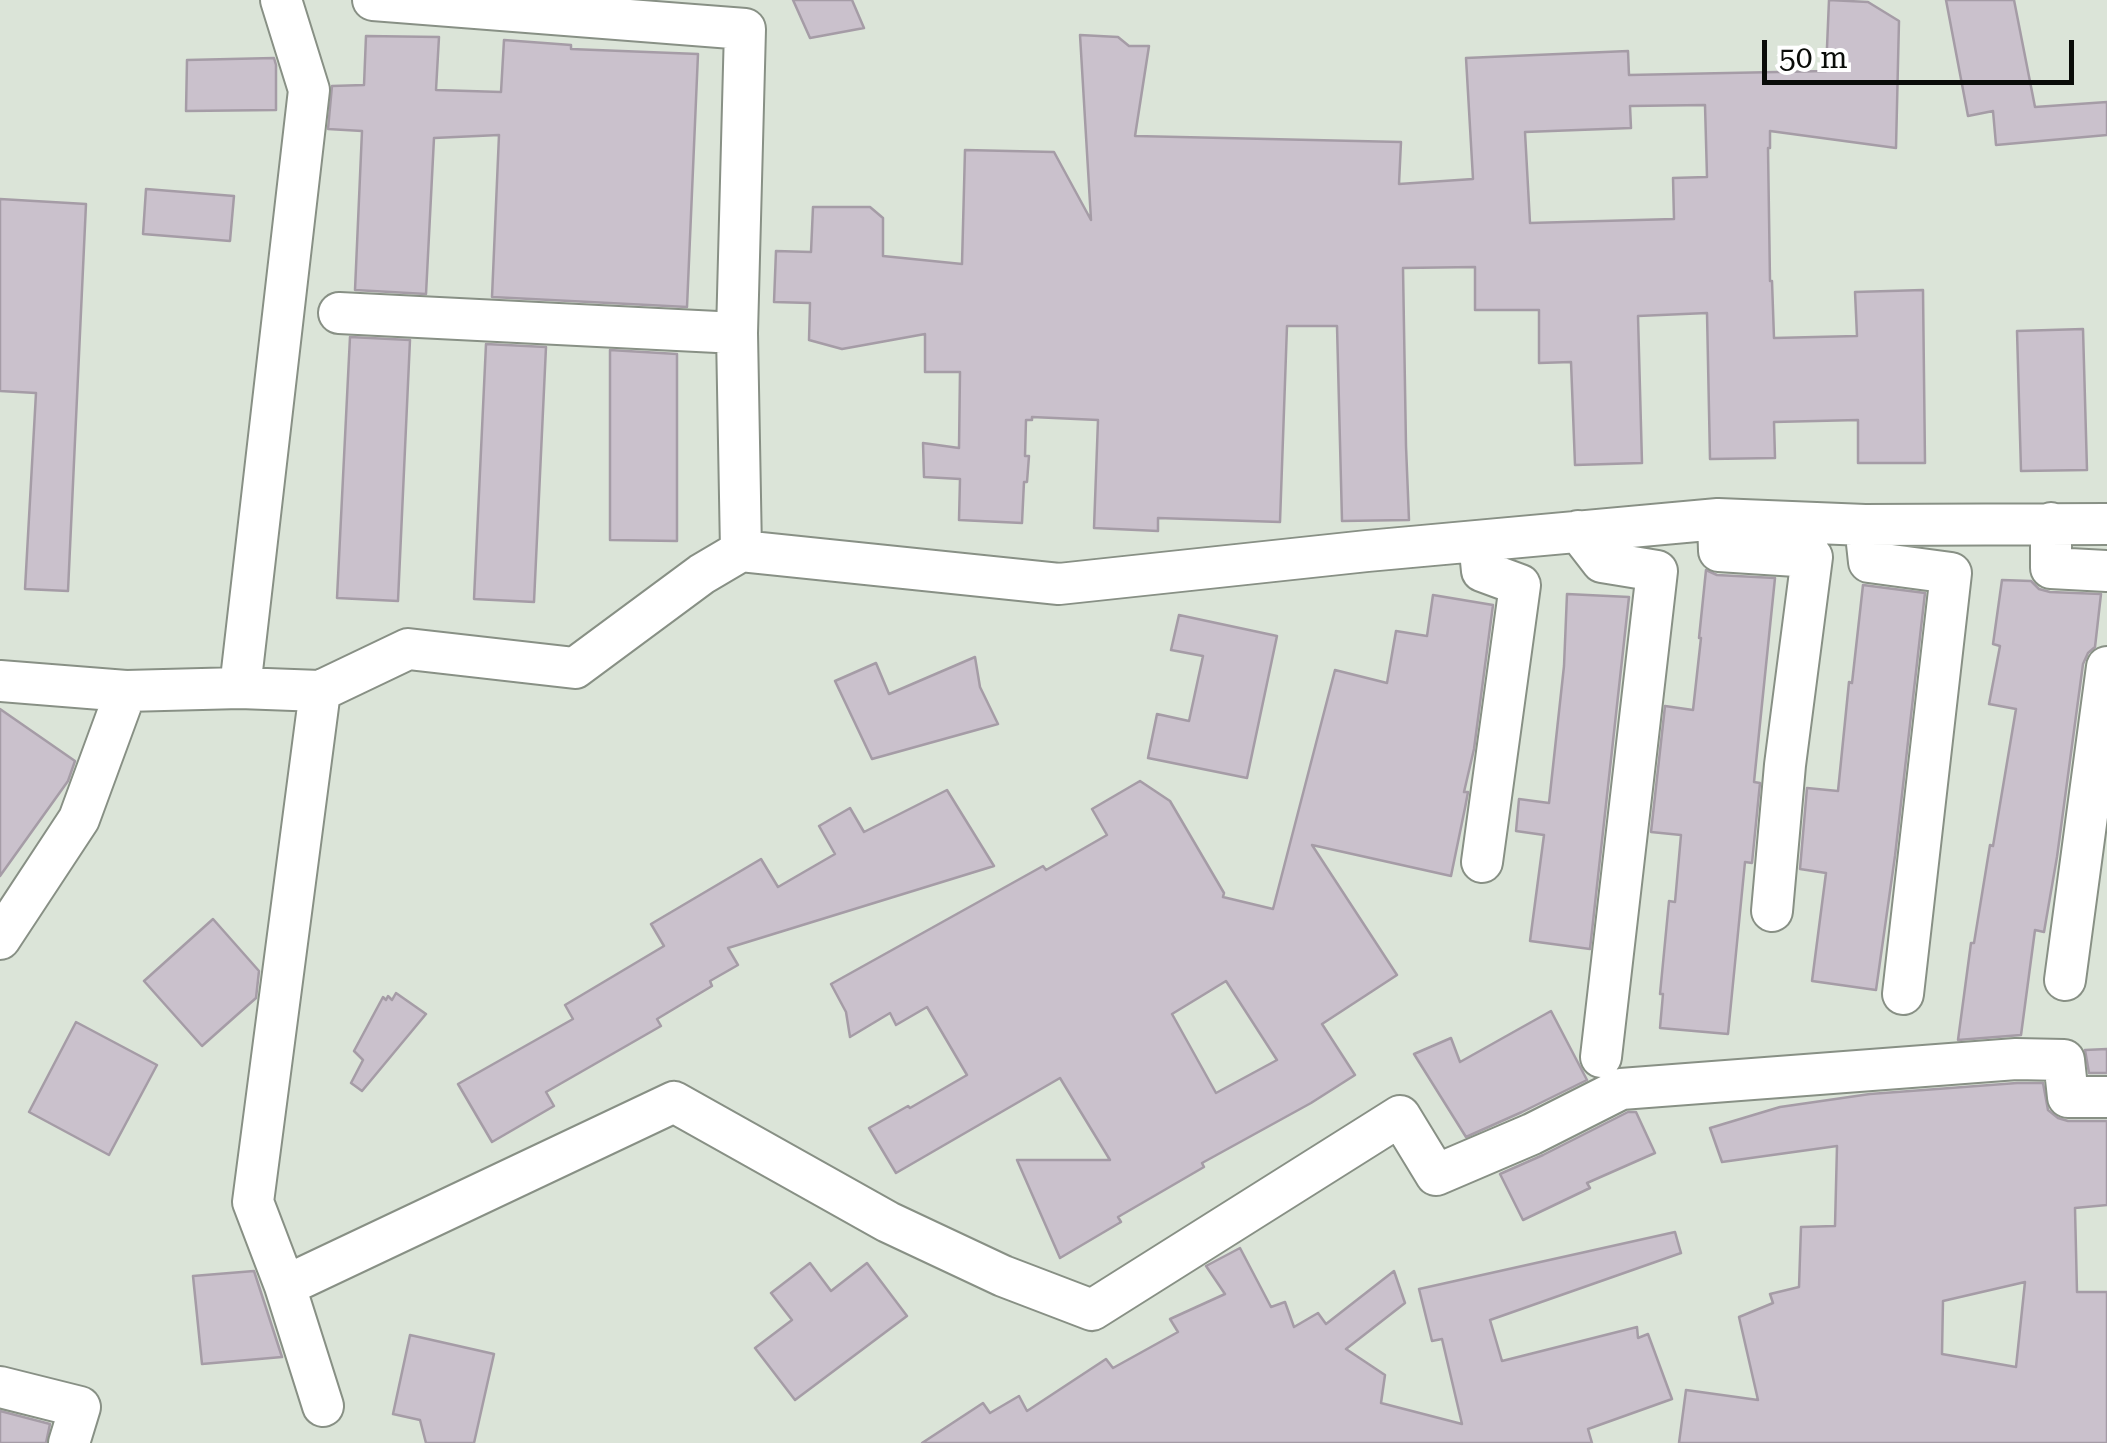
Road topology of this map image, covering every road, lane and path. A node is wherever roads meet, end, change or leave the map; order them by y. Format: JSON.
{"nodes":[{"id":1,"x":280,"y":0,"type":"edge"},
{"id":2,"x":373,"y":0,"type":"edge"},
{"id":3,"x":339,"y":313,"type":"dead end"},
{"id":4,"x":736,"y":332,"type":"junction"},
{"id":5,"x":1718,"y":519,"type":"junction"},
{"id":6,"x":2051,"y":523,"type":"junction"},
{"id":7,"x":2107,"y":524,"type":"edge"},
{"id":8,"x":1865,"y":525,"type":"junction"},
{"id":9,"x":1578,"y":531,"type":"junction"},
{"id":10,"x":1480,"y":540,"type":"junction"},
{"id":11,"x":741,"y":550,"type":"junction"},
{"id":12,"x":2107,"y":571,"type":"edge"},
{"id":13,"x":2107,"y":668,"type":"edge"},
{"id":14,"x":0,"y":681,"type":"edge"},
{"id":15,"x":240,"y":688,"type":"junction"},
{"id":16,"x":320,"y":691,"type":"junction"},
{"id":17,"x":126,"y":692,"type":"junction"},
{"id":18,"x":1482,"y":862,"type":"dead end"},
{"id":19,"x":1772,"y":911,"type":"dead end"},
{"id":20,"x":0,"y":939,"type":"edge"},
{"id":21,"x":2065,"y":980,"type":"dead end"},
{"id":22,"x":1902,"y":994,"type":"dead end"},
{"id":23,"x":1601,"y":1057,"type":"dead end"},
{"id":24,"x":2107,"y":1096,"type":"edge"},
{"id":25,"x":285,"y":1286,"type":"junction"},
{"id":26,"x":0,"y":1387,"type":"edge"},
{"id":27,"x":323,"y":1406,"type":"dead end"},
{"id":28,"x":69,"y":1443,"type":"edge"}],
"edges":[{"from":1,"to":15,"type":"street"},
{"from":2,"to":4,"type":"street"},
{"from":3,"to":4,"type":"street"},
{"from":4,"to":11,"type":"street"},
{"from":5,"to":8,"type":"street"},
{"from":5,"to":9,"type":"street"},
{"from":5,"to":19,"type":"street"},
{"from":6,"to":7,"type":"street"},
{"from":6,"to":8,"type":"street"},
{"from":6,"to":12,"type":"street"},
{"from":8,"to":22,"type":"street"},
{"from":9,"to":10,"type":"street"},
{"from":9,"to":23,"type":"street"},
{"from":10,"to":11,"type":"street"},
{"from":10,"to":18,"type":"street"},
{"from":11,"to":16,"type":"street"},
{"from":13,"to":21,"type":"street"},
{"from":14,"to":17,"type":"street"},
{"from":15,"to":16,"type":"street"},
{"from":15,"to":17,"type":"street"},
{"from":16,"to":25,"type":"street"},
{"from":17,"to":20,"type":"street"},
{"from":24,"to":25,"type":"street"},
{"from":25,"to":27,"type":"street"},
{"from":26,"to":28,"type":"street"}]}
